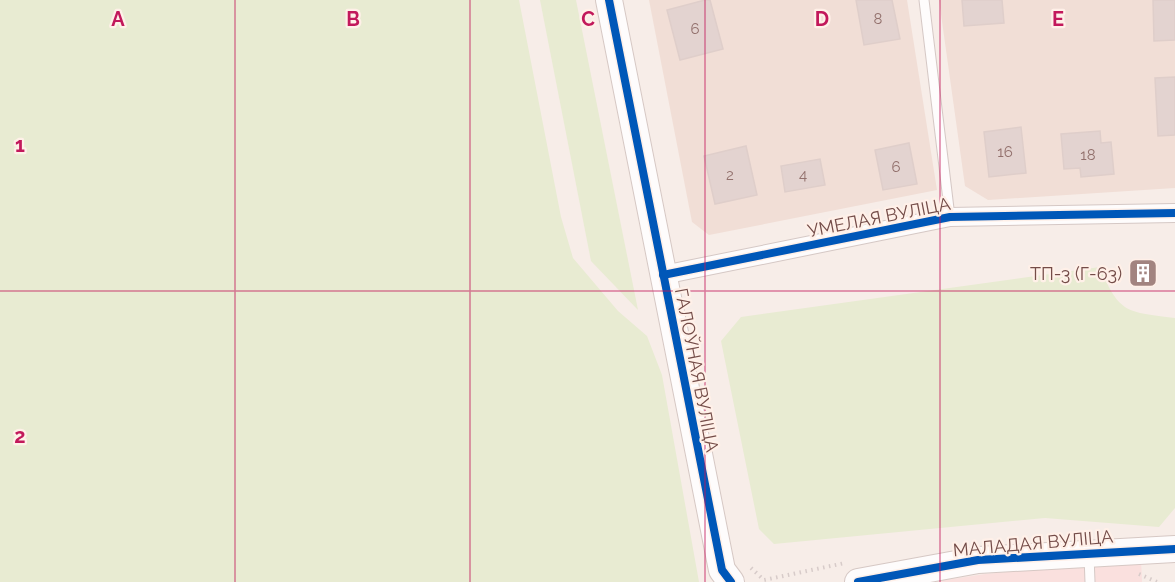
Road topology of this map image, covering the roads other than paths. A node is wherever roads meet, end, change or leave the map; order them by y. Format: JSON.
{"nodes":[{"id":1,"x":609,"y":0,"type":"edge"},
{"id":2,"x":924,"y":0,"type":"edge"},
{"id":3,"x":1175,"y":213,"type":"edge"},
{"id":4,"x":950,"y":217,"type":"junction"},
{"id":5,"x":663,"y":275,"type":"junction"},
{"id":6,"x":1175,"y":549,"type":"edge"},
{"id":7,"x":1089,"y":552,"type":"junction"},
{"id":8,"x":732,"y":572,"type":"edge"},
{"id":9,"x":855,"y":572,"type":"edge"},
{"id":10,"x":915,"y":576,"type":"edge"},
{"id":11,"x":1090,"y":582,"type":"edge"}],
"edges":[{"from":1,"to":5,"type":"street","name":"ГАЛОЎНАЯ ВУЛІЦА"},
{"from":2,"to":4,"type":"lane"},
{"from":3,"to":4,"type":"street","name":"УМЕЛАЯ ВУЛІЦА"},
{"from":4,"to":5,"type":"street","name":"УМЕЛАЯ ВУЛІЦА"},
{"from":5,"to":8,"type":"street","name":"ГАЛОЎНАЯ ВУЛІЦА"},
{"from":6,"to":7,"type":"street","name":"МАЛАДАЯ ВУЛІЦА"},
{"from":7,"to":10,"type":"street","name":"МАЛАДАЯ ВУЛІЦА"},
{"from":7,"to":11,"type":"lane"},
{"from":9,"to":10,"type":"street","name":"МАЛАДАЯ ВУЛІЦА"}]}
